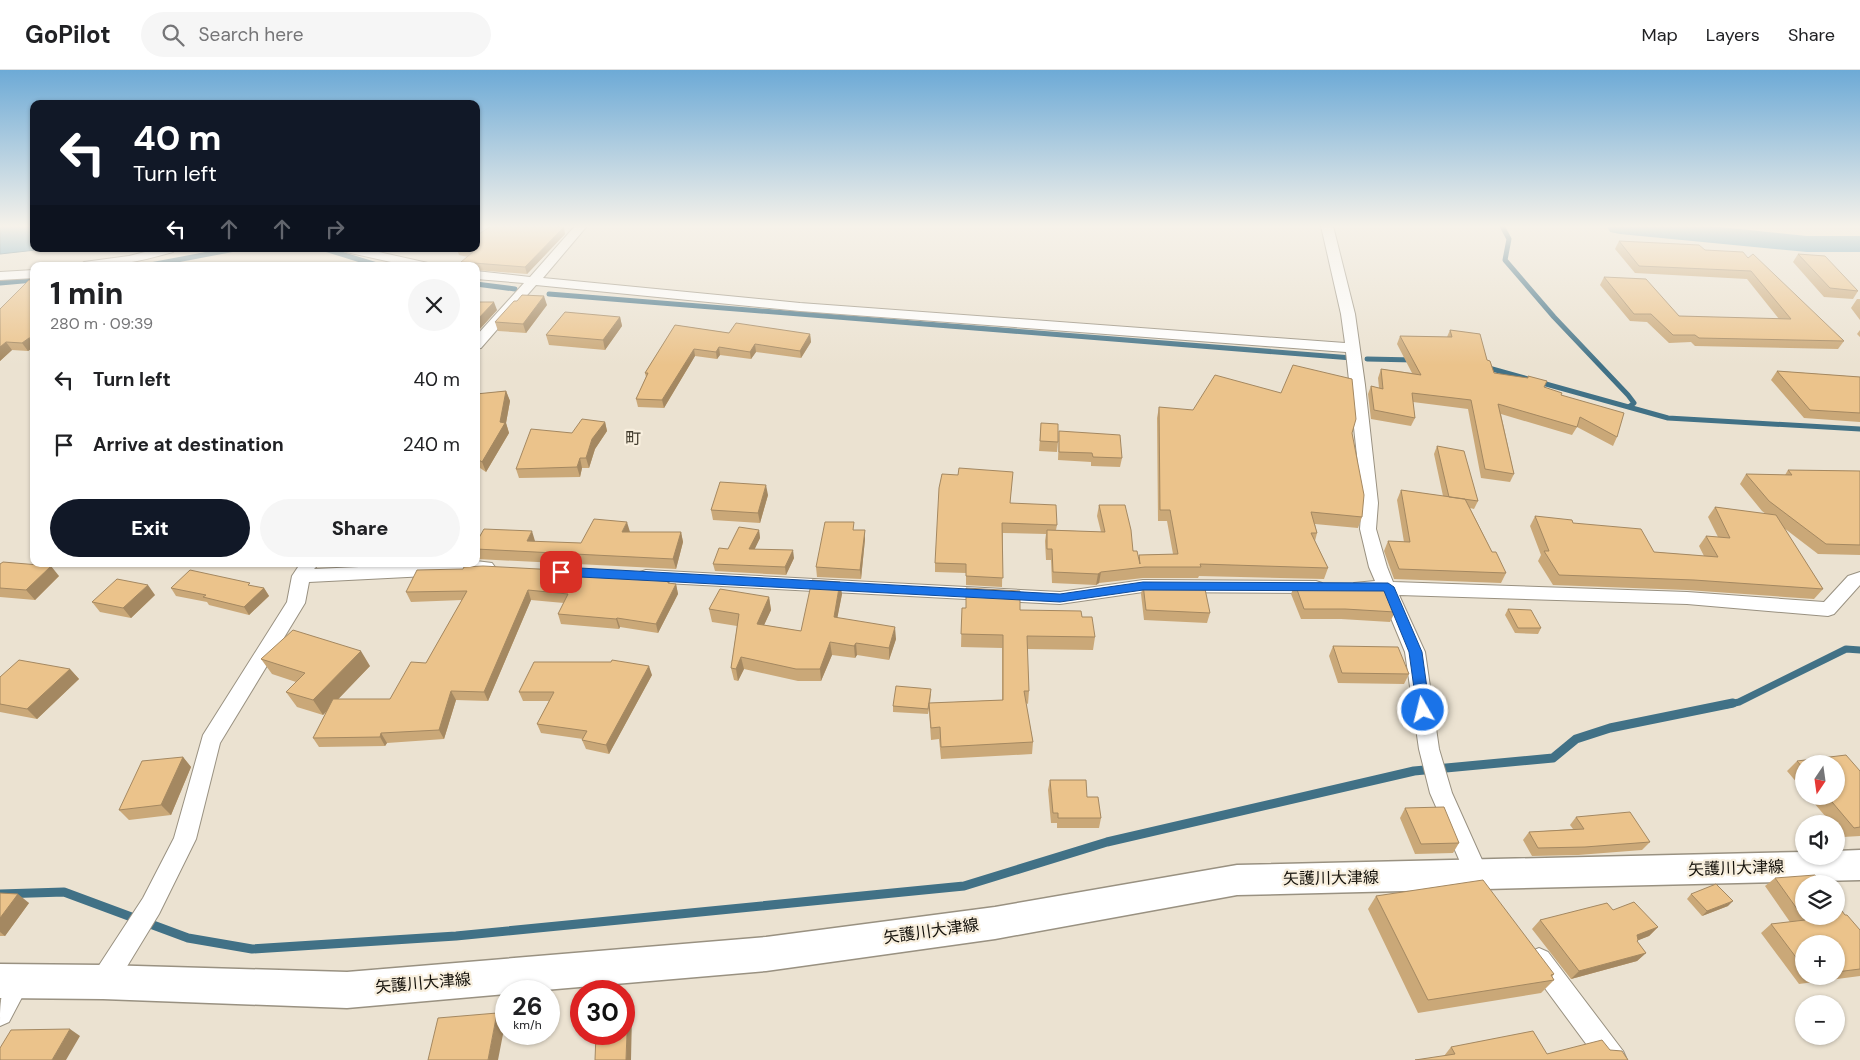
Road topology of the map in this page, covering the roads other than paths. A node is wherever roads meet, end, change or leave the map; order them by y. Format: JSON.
{"nodes":[{"id":1,"x":542,"y":272,"type":"edge"},
{"id":2,"x":1338,"y":272,"type":"edge"},
{"id":3,"x":30,"y":274,"type":"edge"},
{"id":4,"x":480,"y":275,"type":"edge"},
{"id":5,"x":0,"y":276,"type":"edge"},
{"id":6,"x":534,"y":282,"type":"junction"},
{"id":7,"x":480,"y":341,"type":"edge"},
{"id":8,"x":1352,"y":348,"type":"junction"},
{"id":9,"x":507,"y":568,"type":"edge"},
{"id":10,"x":305,"y":570,"type":"edge"},
{"id":11,"x":626,"y":575,"type":"edge"},
{"id":12,"x":1860,"y":578,"type":"edge"},
{"id":13,"x":1388,"y":587,"type":"junction"},
{"id":14,"x":1860,"y":865,"type":"edge"},
{"id":15,"x":1484,"y":887,"type":"junction"},
{"id":16,"x":1527,"y":944,"type":"edge"},
{"id":17,"x":9,"y":981,"type":"edge"},
{"id":18,"x":104,"y":982,"type":"junction"},
{"id":19,"x":0,"y":1013,"type":"edge"},
{"id":20,"x":1614,"y":1060,"type":"edge"}],
"edges":[{"from":1,"to":6,"type":"street"},
{"from":2,"to":8,"type":"street"},
{"from":3,"to":5,"type":"street"},
{"from":4,"to":6,"type":"street"},
{"from":6,"to":7,"type":"street"},
{"from":6,"to":8,"type":"street"},
{"from":8,"to":13,"type":"street"},
{"from":9,"to":10,"type":"street"},
{"from":10,"to":18,"type":"street"},
{"from":11,"to":13,"type":"street"},
{"from":12,"to":13,"type":"street"},
{"from":13,"to":15,"type":"street"},
{"from":14,"to":15,"type":"main road","name":"矢護川大津線"},
{"from":15,"to":18,"type":"main road","name":"矢護川大津線"},
{"from":16,"to":20,"type":"street"},
{"from":17,"to":18,"type":"main road","name":"矢護川大津線"},
{"from":17,"to":19,"type":"street"}]}
